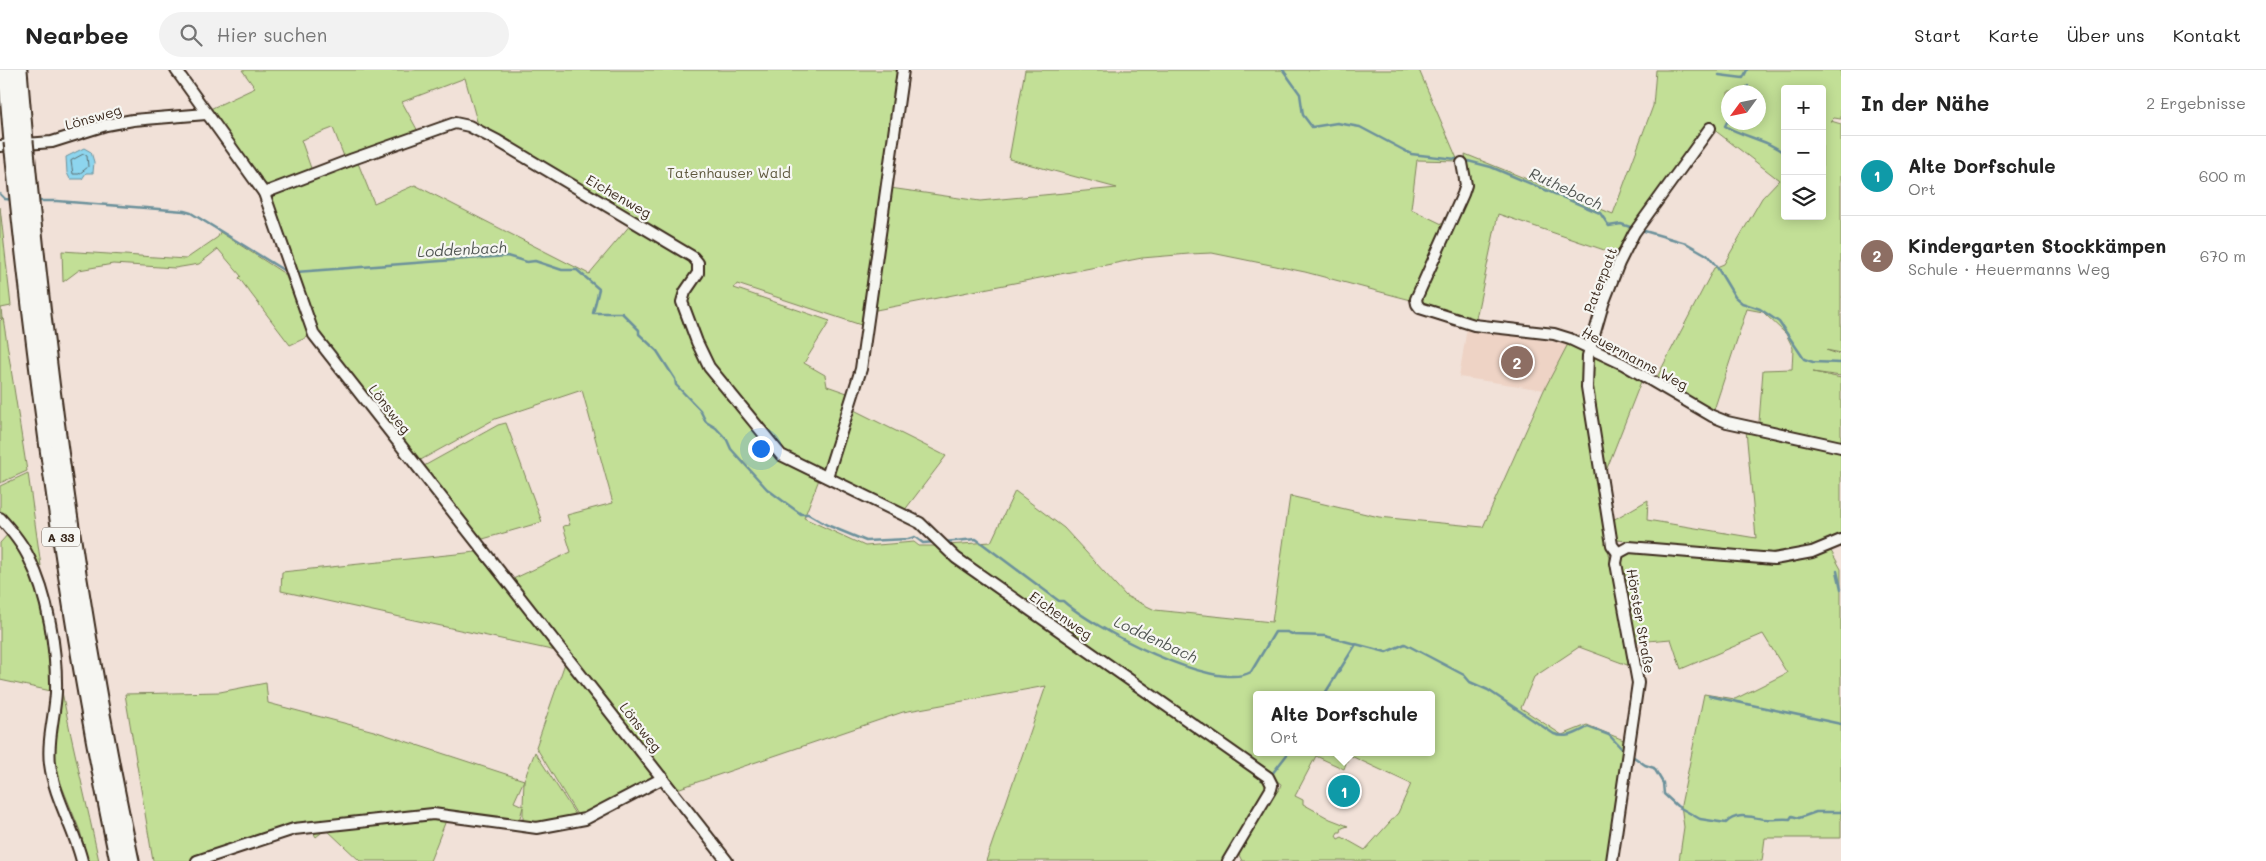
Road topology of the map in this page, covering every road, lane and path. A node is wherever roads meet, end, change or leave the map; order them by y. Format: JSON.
{"nodes":[{"id":1,"x":6,"y":70,"type":"edge"},
{"id":2,"x":19,"y":70,"type":"edge"},
{"id":3,"x":176,"y":70,"type":"edge"},
{"id":4,"x":903,"y":70,"type":"edge"},
{"id":5,"x":206,"y":114,"type":"junction"},
{"id":6,"x":1710,"y":128,"type":"dead end"},
{"id":7,"x":15,"y":146,"type":"edge"},
{"id":8,"x":1462,"y":163,"type":"dead end"},
{"id":9,"x":264,"y":193,"type":"junction"},
{"id":10,"x":25,"y":211,"type":"junction"},
{"id":11,"x":1591,"y":347,"type":"junction"},
{"id":12,"x":1841,"y":447,"type":"edge"},
{"id":13,"x":827,"y":477,"type":"junction"},
{"id":14,"x":0,"y":518,"type":"edge"},
{"id":15,"x":1841,"y":540,"type":"edge"},
{"id":16,"x":1618,"y":553,"type":"junction"},
{"id":17,"x":663,"y":778,"type":"junction"},
{"id":18,"x":1232,"y":860,"type":"edge"},
{"id":19,"x":82,"y":861,"type":"edge"},
{"id":20,"x":118,"y":861,"type":"edge"},
{"id":21,"x":131,"y":861,"type":"edge"},
{"id":22,"x":197,"y":861,"type":"edge"},
{"id":23,"x":727,"y":861,"type":"edge"},
{"id":24,"x":1612,"y":861,"type":"edge"}],
"edges":[{"from":1,"to":7,"type":"highway","number":"A 33"},
{"from":2,"to":7,"type":"highway","number":"A 33"},
{"from":3,"to":5,"type":"street"},
{"from":4,"to":13,"type":"street"},
{"from":5,"to":7,"type":"street","name":"Lönsweg"},
{"from":5,"to":9,"type":"street","name":"Lönsweg"},
{"from":6,"to":11,"type":"street","name":"Paterpatt"},
{"from":7,"to":10,"type":"highway","number":"A 33"},
{"from":8,"to":11,"type":"street","name":"Heuermanns Weg"},
{"from":9,"to":13,"type":"street","name":"Eichenweg"},
{"from":9,"to":17,"type":"street","name":"Lönsweg"},
{"from":10,"to":20,"type":"highway","number":"A 33"},
{"from":10,"to":21,"type":"highway","number":"A 33"},
{"from":11,"to":12,"type":"street","name":"Heuermanns Weg"},
{"from":11,"to":16,"type":"street","name":"Paterpatt"},
{"from":13,"to":18,"type":"street","name":"Eichenweg"},
{"from":14,"to":19,"type":"street"},
{"from":15,"to":16,"type":"street","name":"Hörster Straße"},
{"from":16,"to":24,"type":"street","name":"Hörster Straße"},
{"from":17,"to":22,"type":"street"},
{"from":17,"to":23,"type":"street","name":"Lönsweg"}]}
